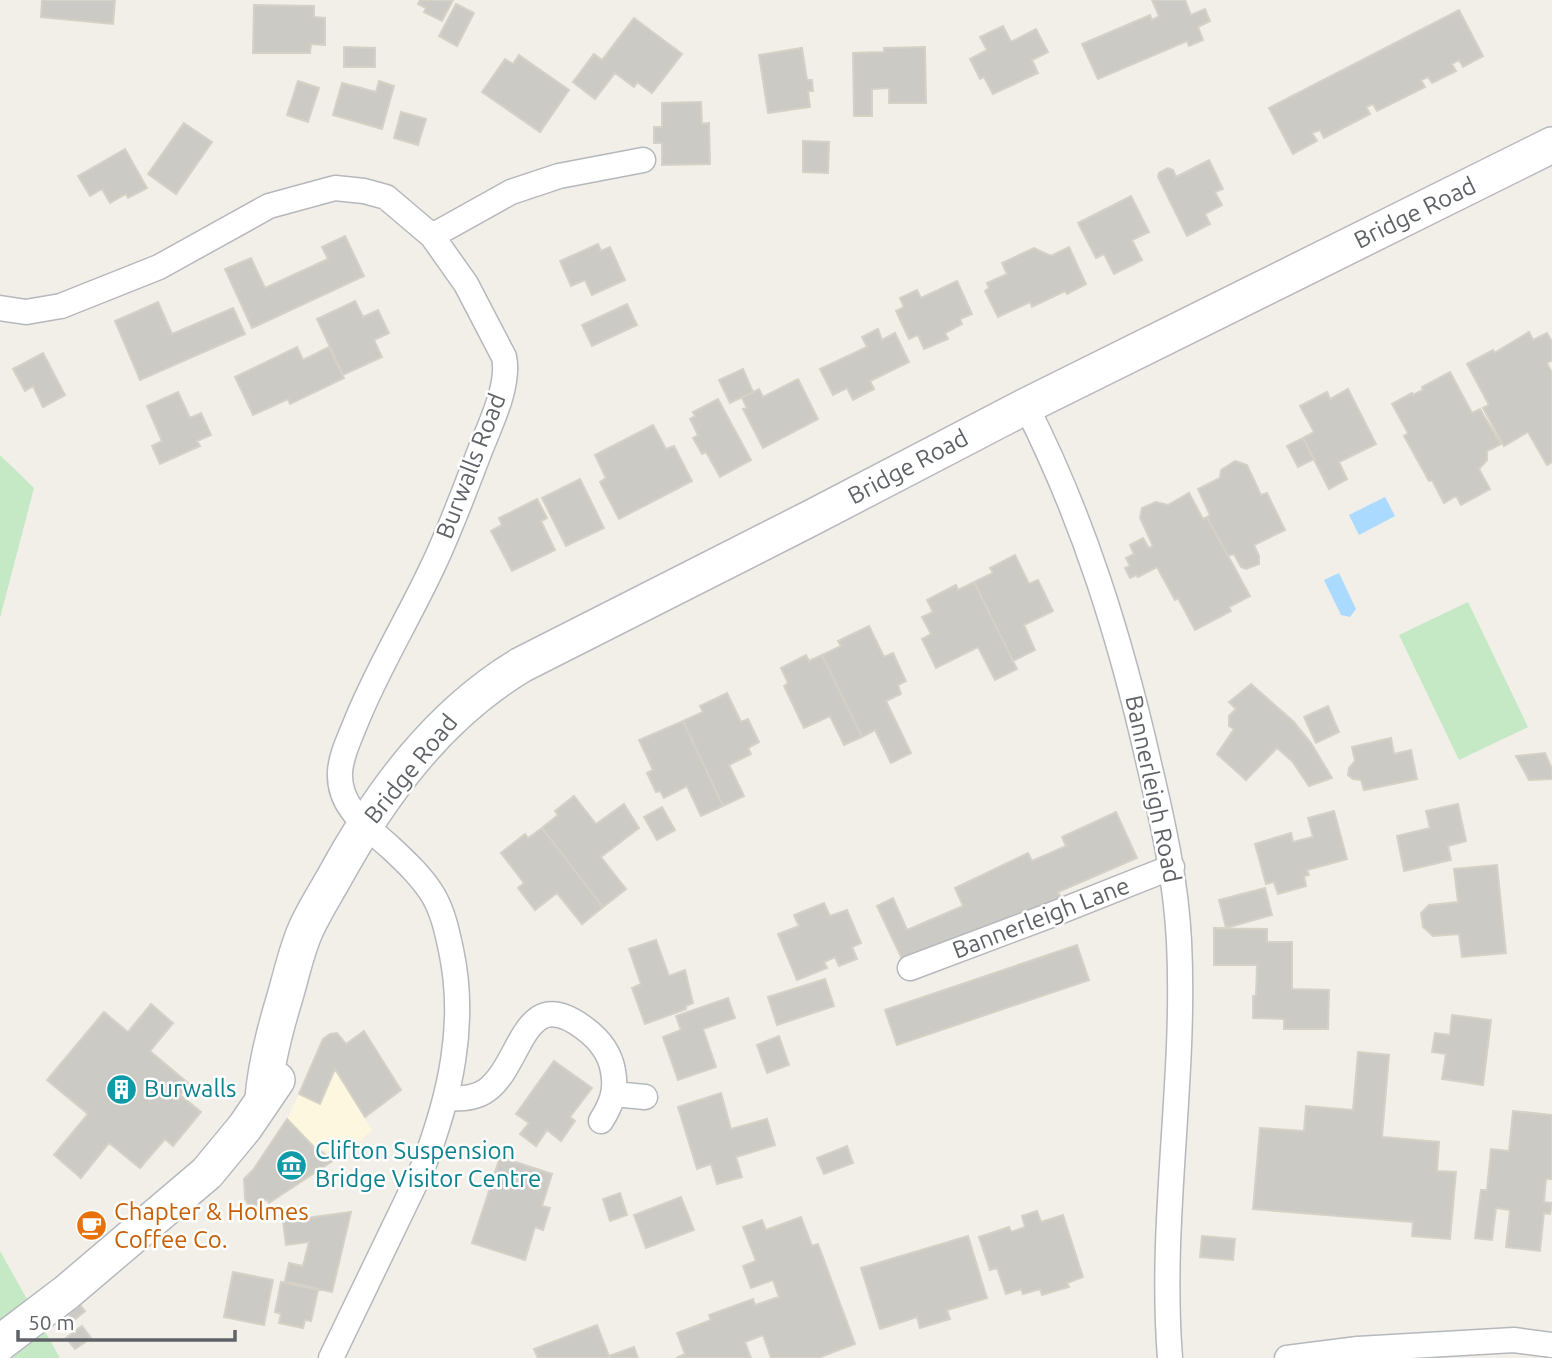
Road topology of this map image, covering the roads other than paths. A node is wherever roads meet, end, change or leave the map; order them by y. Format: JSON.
{"nodes":[{"id":1,"x":1552,"y":145,"type":"edge"},
{"id":2,"x":643,"y":160,"type":"dead end"},
{"id":3,"x":432,"y":236,"type":"junction"},
{"id":4,"x":0,"y":308,"type":"edge"},
{"id":5,"x":1026,"y":406,"type":"junction"},
{"id":6,"x":364,"y":826,"type":"junction"},
{"id":7,"x":1172,"y":866,"type":"junction"},
{"id":8,"x":910,"y":968,"type":"dead end"},
{"id":9,"x":614,"y":1094,"type":"junction"},
{"id":10,"x":645,"y":1097,"type":"dead end"},
{"id":11,"x":446,"y":1099,"type":"junction"},
{"id":12,"x":601,"y":1121,"type":"dead end"},
{"id":13,"x":0,"y":1343,"type":"edge"},
{"id":14,"x":1552,"y":1345,"type":"edge"},
{"id":15,"x":331,"y":1358,"type":"edge"},
{"id":16,"x":1170,"y":1358,"type":"edge"},
{"id":17,"x":1287,"y":1358,"type":"edge"}],
"edges":[{"from":1,"to":5,"type":"main road","name":"Bridge Road"},
{"from":2,"to":3,"type":"street"},
{"from":3,"to":4,"type":"street","name":"Burwalls Road"},
{"from":3,"to":6,"type":"street","name":"Burwalls Road"},
{"from":5,"to":6,"type":"main road","name":"Bridge Road"},
{"from":5,"to":7,"type":"street","name":"Bannerleigh Road"},
{"from":6,"to":11,"type":"street","name":"Burwalls Road"},
{"from":6,"to":13,"type":"main road","name":"Bridge Road"},
{"from":7,"to":8,"type":"street","name":"Bannerleigh Lane"},
{"from":7,"to":16,"type":"street","name":"Bannerleigh Road"},
{"from":9,"to":10,"type":"street"},
{"from":9,"to":11,"type":"street"},
{"from":9,"to":12,"type":"street"},
{"from":11,"to":15,"type":"street","name":"Burwalls Road"},
{"from":14,"to":17,"type":"street"}]}
